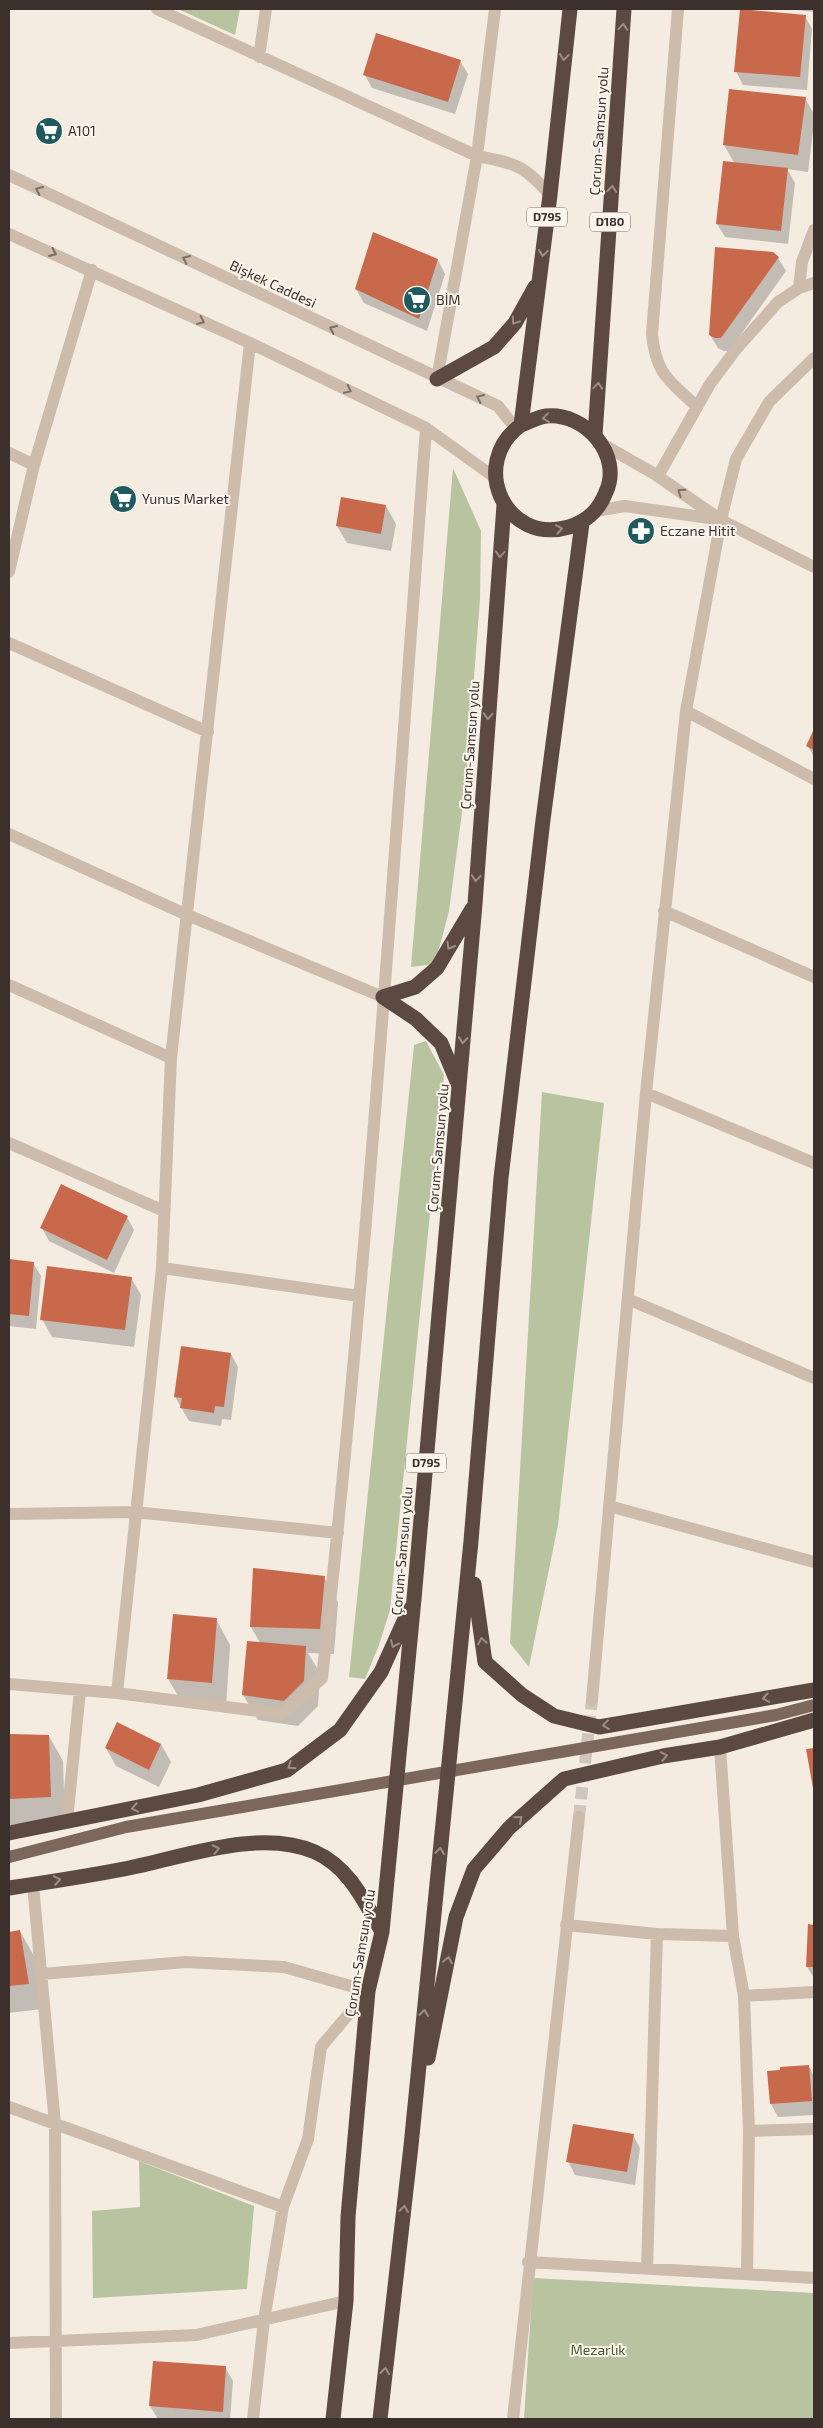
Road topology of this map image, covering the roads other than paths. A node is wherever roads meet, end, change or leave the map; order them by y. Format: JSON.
{"nodes":[{"id":1,"x":157,"y":9,"type":"edge"},
{"id":2,"x":266,"y":9,"type":"edge"},
{"id":3,"x":494,"y":9,"type":"edge"},
{"id":4,"x":570,"y":9,"type":"edge"},
{"id":5,"x":624,"y":9,"type":"edge"},
{"id":6,"x":678,"y":9,"type":"edge"},
{"id":7,"x":260,"y":58,"type":"junction"},
{"id":8,"x":477,"y":156,"type":"junction"},
{"id":9,"x":9,"y":175,"type":"edge"},
{"id":10,"x":550,"y":195,"type":"junction"},
{"id":11,"x":814,"y":230,"type":"edge"},
{"id":12,"x":9,"y":234,"type":"edge"},
{"id":13,"x":92,"y":270,"type":"junction"},
{"id":14,"x":540,"y":279,"type":"junction"},
{"id":15,"x":814,"y":283,"type":"edge"},
{"id":16,"x":798,"y":288,"type":"junction"},
{"id":17,"x":250,"y":343,"type":"junction"},
{"id":18,"x":814,"y":358,"type":"edge"},
{"id":19,"x":436,"y":379,"type":"junction"},
{"id":20,"x":697,"y":407,"type":"junction"},
{"id":21,"x":519,"y":427,"type":"junction"},
{"id":22,"x":426,"y":428,"type":"junction"},
{"id":23,"x":599,"y":440,"type":"junction"},
{"id":24,"x":9,"y":453,"type":"edge"},
{"id":25,"x":34,"y":465,"type":"junction"},
{"id":26,"x":658,"y":476,"type":"junction"},
{"id":27,"x":494,"y":477,"type":"junction"},
{"id":28,"x":504,"y":505,"type":"junction"},
{"id":29,"x":596,"y":511,"type":"junction"},
{"id":30,"x":721,"y":520,"type":"junction"},
{"id":31,"x":582,"y":523,"type":"junction"},
{"id":32,"x":814,"y":567,"type":"edge"},
{"id":33,"x":9,"y":572,"type":"edge"},
{"id":34,"x":9,"y":643,"type":"edge"},
{"id":35,"x":686,"y":711,"type":"junction"},
{"id":36,"x":208,"y":732,"type":"junction"},
{"id":37,"x":814,"y":779,"type":"edge"},
{"id":38,"x":9,"y":834,"type":"edge"},
{"id":39,"x":474,"y":904,"type":"junction"},
{"id":40,"x":664,"y":911,"type":"junction"},
{"id":41,"x":185,"y":914,"type":"junction"},
{"id":42,"x":814,"y":977,"type":"edge"},
{"id":43,"x":9,"y":986,"type":"edge"},
{"id":44,"x":384,"y":997,"type":"junction"},
{"id":45,"x":171,"y":1058,"type":"junction"},
{"id":46,"x":459,"y":1087,"type":"junction"},
{"id":47,"x":646,"y":1093,"type":"junction"},
{"id":48,"x":9,"y":1143,"type":"edge"},
{"id":49,"x":814,"y":1163,"type":"edge"},
{"id":50,"x":164,"y":1211,"type":"junction"},
{"id":51,"x":162,"y":1268,"type":"junction"},
{"id":52,"x":359,"y":1296,"type":"junction"},
{"id":53,"x":630,"y":1300,"type":"junction"},
{"id":54,"x":814,"y":1378,"type":"edge"},
{"id":55,"x":609,"y":1506,"type":"junction"},
{"id":56,"x":136,"y":1512,"type":"junction"},
{"id":57,"x":9,"y":1514,"type":"edge"},
{"id":58,"x":338,"y":1533,"type":"junction"},
{"id":59,"x":471,"y":1541,"type":"junction"},
{"id":60,"x":814,"y":1562,"type":"edge"},
{"id":61,"x":414,"y":1600,"type":"junction"},
{"id":62,"x":9,"y":1684,"type":"edge"},
{"id":63,"x":80,"y":1690,"type":"junction"},
{"id":64,"x":814,"y":1690,"type":"edge"},
{"id":65,"x":118,"y":1693,"type":"junction"},
{"id":66,"x":592,"y":1700,"type":"tunnel mouth"},
{"id":67,"x":814,"y":1705,"type":"edge"},
{"id":68,"x":814,"y":1720,"type":"edge"},
{"id":69,"x":720,"y":1748,"type":"junction"},
{"id":70,"x":579,"y":1817,"type":"tunnel mouth"},
{"id":71,"x":67,"y":1821,"type":"junction"},
{"id":72,"x":9,"y":1833,"type":"edge"},
{"id":73,"x":9,"y":1857,"type":"edge"},
{"id":74,"x":33,"y":1885,"type":"junction"},
{"id":75,"x":9,"y":1888,"type":"edge"},
{"id":76,"x":566,"y":1925,"type":"junction"},
{"id":77,"x":382,"y":1932,"type":"junction"},
{"id":78,"x":657,"y":1934,"type":"junction"},
{"id":79,"x":733,"y":1936,"type":"junction"},
{"id":80,"x":42,"y":1974,"type":"junction"},
{"id":81,"x":368,"y":1991,"type":"junction"},
{"id":82,"x":814,"y":1992,"type":"edge"},
{"id":83,"x":744,"y":1996,"type":"junction"},
{"id":84,"x":9,"y":2107,"type":"edge"},
{"id":85,"x":54,"y":2124,"type":"junction"},
{"id":86,"x":814,"y":2129,"type":"edge"},
{"id":87,"x":749,"y":2132,"type":"junction"},
{"id":88,"x":411,"y":2146,"type":"junction"},
{"id":89,"x":283,"y":2207,"type":"junction"},
{"id":90,"x":528,"y":2262,"type":"junction"},
{"id":91,"x":647,"y":2269,"type":"junction"},
{"id":92,"x":747,"y":2274,"type":"junction"},
{"id":93,"x":814,"y":2278,"type":"edge"},
{"id":94,"x":346,"y":2301,"type":"junction"},
{"id":95,"x":264,"y":2320,"type":"junction"},
{"id":96,"x":56,"y":2340,"type":"junction"},
{"id":97,"x":9,"y":2343,"type":"edge"},
{"id":98,"x":56,"y":2419,"type":"edge"},
{"id":99,"x":253,"y":2419,"type":"edge"},
{"id":100,"x":333,"y":2419,"type":"edge"},
{"id":101,"x":380,"y":2419,"type":"edge"},
{"id":102,"x":512,"y":2419,"type":"edge"}],
"edges":[{"from":1,"to":7,"type":"street"},
{"from":2,"to":7,"type":"street"},
{"from":3,"to":8,"type":"street"},
{"from":4,"to":10,"type":"highway","number":"D795","one_way":true},
{"from":23,"to":5,"type":"highway","name":"Çorum-Samsun yolu","number":"D180","one_way":true},
{"from":6,"to":20,"type":"street"},
{"from":7,"to":8,"type":"street"},
{"from":8,"to":10,"type":"street"},
{"from":8,"to":19,"type":"street"},
{"from":19,"to":9,"type":"street","name":"Bişkek Caddesi","one_way":true},
{"from":10,"to":14,"type":"highway","number":"D795","one_way":true},
{"from":11,"to":16,"type":"street"},
{"from":12,"to":13,"type":"street","one_way":true},
{"from":13,"to":17,"type":"street","one_way":true},
{"from":13,"to":25,"type":"street"},
{"from":14,"to":19,"type":"highway","one_way":true},
{"from":14,"to":21,"type":"highway","number":"D795"},
{"from":15,"to":16,"type":"street"},
{"from":16,"to":20,"type":"street"},
{"from":17,"to":22,"type":"street","one_way":true},
{"from":17,"to":36,"type":"street"},
{"from":18,"to":30,"type":"street"},
{"from":21,"to":19,"type":"street","name":"Bişkek Caddesi","one_way":true},
{"from":20,"to":26,"type":"street"},
{"from":23,"to":21,"type":"highway","one_way":true},
{"from":21,"to":27,"type":"highway","number":"D795"},
{"from":22,"to":27,"type":"street"},
{"from":22,"to":44,"type":"street"},
{"from":23,"to":26,"type":"street"},
{"from":23,"to":29,"type":"highway","name":"Çorum-Samsun yolu","number":"D795"},
{"from":24,"to":25,"type":"street"},
{"from":25,"to":33,"type":"street"},
{"from":30,"to":26,"type":"street","one_way":true},
{"from":27,"to":28,"type":"highway","name":"Çorum-Samsun yolu","number":"D795"},
{"from":28,"to":31,"type":"highway","name":"Çorum-Samsun yolu","number":"D795","one_way":true},
{"from":28,"to":39,"type":"highway","name":"Çorum-Samsun yolu","number":"D795","one_way":true},
{"from":29,"to":30,"type":"street"},
{"from":29,"to":31,"type":"highway","name":"Çorum-Samsun yolu","number":"D795"},
{"from":30,"to":32,"type":"street"},
{"from":30,"to":35,"type":"street"},
{"from":31,"to":59,"type":"highway"},
{"from":34,"to":36,"type":"street"},
{"from":35,"to":37,"type":"street"},
{"from":35,"to":40,"type":"street"},
{"from":36,"to":41,"type":"street"},
{"from":38,"to":41,"type":"street"},
{"from":39,"to":44,"type":"highway","one_way":true},
{"from":39,"to":46,"type":"highway","name":"Çorum-Samsun yolu","number":"D795","one_way":true},
{"from":40,"to":42,"type":"street"},
{"from":40,"to":47,"type":"street"},
{"from":41,"to":44,"type":"street"},
{"from":41,"to":45,"type":"street"},
{"from":43,"to":45,"type":"street"},
{"from":44,"to":46,"type":"highway"},
{"from":44,"to":52,"type":"street"},
{"from":45,"to":50,"type":"street"},
{"from":46,"to":61,"type":"highway","name":"Çorum-Samsun yolu","number":"D795"},
{"from":47,"to":49,"type":"street"},
{"from":47,"to":53,"type":"street"},
{"from":48,"to":50,"type":"street"},
{"from":50,"to":51,"type":"street"},
{"from":51,"to":52,"type":"street"},
{"from":51,"to":56,"type":"street"},
{"from":52,"to":58,"type":"street"},
{"from":53,"to":54,"type":"street"},
{"from":53,"to":55,"type":"street"},
{"from":55,"to":60,"type":"street"},
{"from":55,"to":66,"type":"street"},
{"from":56,"to":57,"type":"street"},
{"from":56,"to":58,"type":"street"},
{"from":56,"to":65,"type":"street"},
{"from":58,"to":65,"type":"street"},
{"from":64,"to":59,"type":"highway","one_way":true},
{"from":88,"to":59,"type":"highway","one_way":true},
{"from":61,"to":71,"type":"highway","one_way":true},
{"from":61,"to":77,"type":"highway","name":"Çorum-Samsun yolu","number":"D795"},
{"from":62,"to":63,"type":"street"},
{"from":63,"to":65,"type":"street"},
{"from":63,"to":71,"type":"street"},
{"from":67,"to":73,"type":"main road"},
{"from":68,"to":69,"type":"highway"},
{"from":69,"to":79,"type":"street"},
{"from":88,"to":69,"type":"highway","one_way":true},
{"from":70,"to":76,"type":"street"},
{"from":71,"to":72,"type":"highway"},
{"from":74,"to":75,"type":"highway"},
{"from":74,"to":77,"type":"highway","one_way":true},
{"from":74,"to":80,"type":"street"},
{"from":76,"to":78,"type":"street"},
{"from":76,"to":90,"type":"street"},
{"from":77,"to":81,"type":"highway","name":"Çorum-Samsun yolu","number":"D795"},
{"from":78,"to":79,"type":"street"},
{"from":78,"to":91,"type":"street"},
{"from":79,"to":83,"type":"street"},
{"from":80,"to":81,"type":"street"},
{"from":80,"to":85,"type":"street"},
{"from":81,"to":89,"type":"street"},
{"from":81,"to":94,"type":"highway","name":"Çorum-Samsun yolu","number":"D795"},
{"from":82,"to":83,"type":"street"},
{"from":83,"to":87,"type":"street"},
{"from":84,"to":85,"type":"street"},
{"from":85,"to":89,"type":"street"},
{"from":85,"to":96,"type":"street"},
{"from":86,"to":87,"type":"street"},
{"from":87,"to":92,"type":"street"},
{"from":101,"to":88,"type":"highway","one_way":true},
{"from":89,"to":95,"type":"street"},
{"from":90,"to":91,"type":"street"},
{"from":90,"to":102,"type":"street"},
{"from":91,"to":92,"type":"street"},
{"from":92,"to":93,"type":"street"},
{"from":94,"to":95,"type":"street"},
{"from":94,"to":100,"type":"highway","name":"Çorum-Samsun yolu","number":"D795"},
{"from":95,"to":96,"type":"street"},
{"from":95,"to":99,"type":"street"},
{"from":96,"to":97,"type":"street"},
{"from":96,"to":98,"type":"street"}]}
